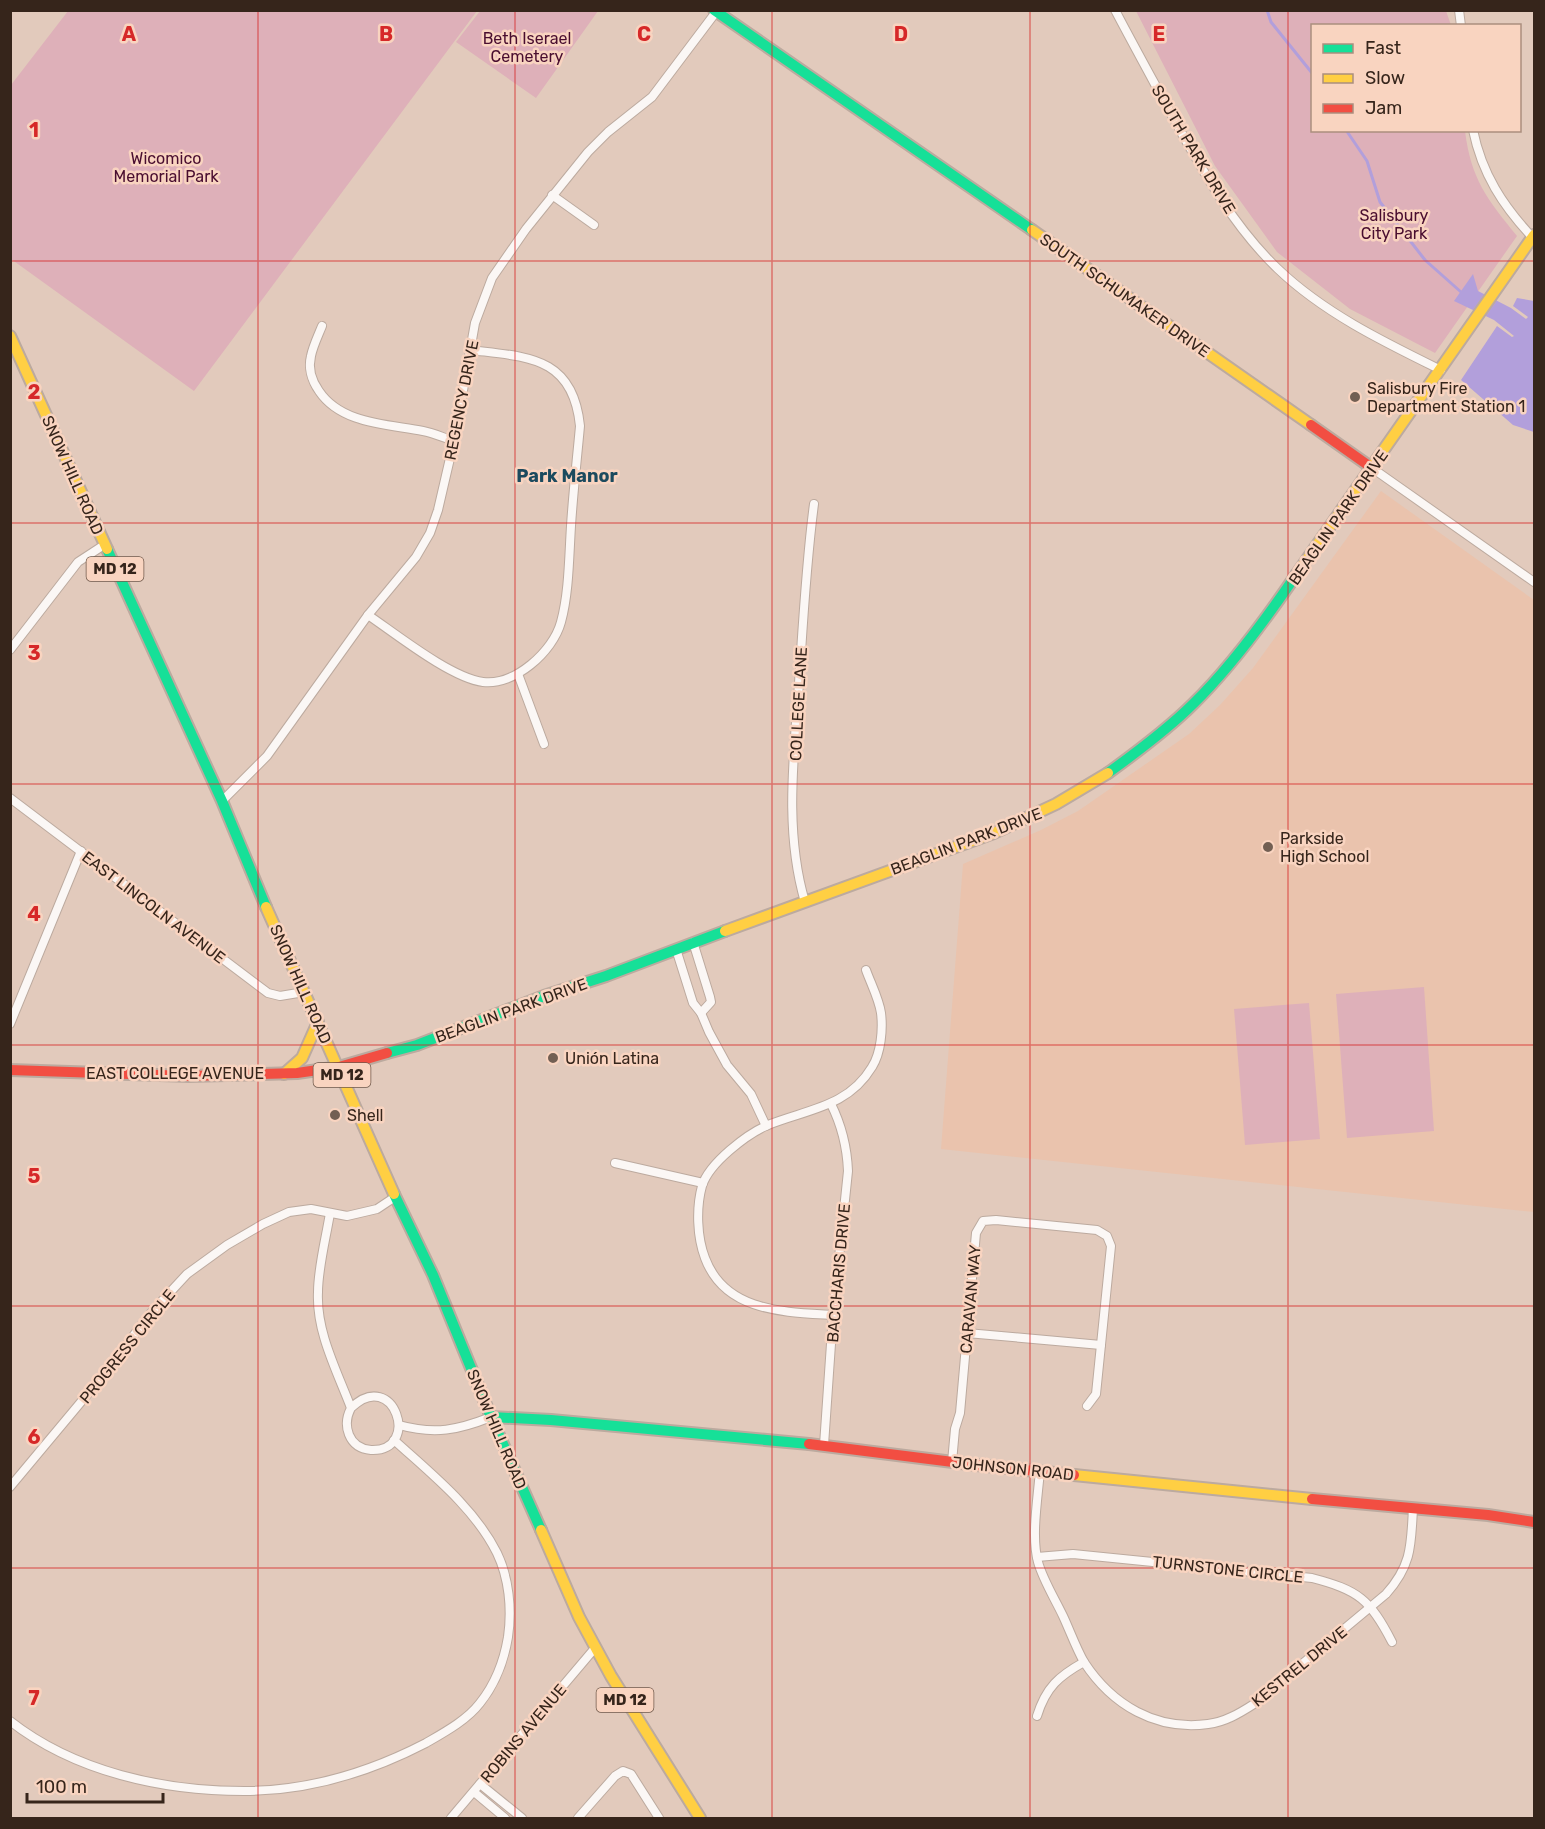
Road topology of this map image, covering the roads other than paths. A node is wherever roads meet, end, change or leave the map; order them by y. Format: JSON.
{"nodes":[{"id":1,"x":1115,"y":10,"type":"edge"},
{"id":2,"x":715,"y":11,"type":"edge"},
{"id":3,"x":1474,"y":132,"type":"edge"},
{"id":4,"x":552,"y":195,"type":"junction"},
{"id":5,"x":594,"y":225,"type":"dead end"},
{"id":6,"x":1534,"y":237,"type":"edge"},
{"id":7,"x":322,"y":326,"type":"dead end"},
{"id":8,"x":10,"y":336,"type":"edge"},
{"id":9,"x":471,"y":350,"type":"junction"},
{"id":10,"x":13,"y":352,"type":"edge"},
{"id":11,"x":1441,"y":370,"type":"junction"},
{"id":12,"x":454,"y":441,"type":"junction"},
{"id":13,"x":1372,"y":468,"type":"junction"},
{"id":14,"x":814,"y":504,"type":"dead end"},
{"id":15,"x":104,"y":545,"type":"junction"},
{"id":16,"x":1534,"y":582,"type":"edge"},
{"id":17,"x":368,"y":615,"type":"junction"},
{"id":18,"x":10,"y":650,"type":"edge"},
{"id":19,"x":518,"y":674,"type":"junction"},
{"id":20,"x":544,"y":744,"type":"dead end"},
{"id":21,"x":10,"y":798,"type":"edge"},
{"id":22,"x":222,"y":801,"type":"junction"},
{"id":23,"x":81,"y":851,"type":"junction"},
{"id":24,"x":805,"y":902,"type":"junction"},
{"id":25,"x":693,"y":942,"type":"junction"},
{"id":26,"x":676,"y":949,"type":"junction"},
{"id":27,"x":866,"y":970,"type":"dead end"},
{"id":28,"x":304,"y":992,"type":"junction"},
{"id":29,"x":702,"y":1012,"type":"junction"},
{"id":30,"x":318,"y":1022,"type":"junction"},
{"id":31,"x":10,"y":1024,"type":"edge"},
{"id":32,"x":339,"y":1067,"type":"junction"},
{"id":33,"x":10,"y":1070,"type":"edge"},
{"id":34,"x":284,"y":1074,"type":"junction"},
{"id":35,"x":831,"y":1104,"type":"junction"},
{"id":36,"x":766,"y":1126,"type":"junction"},
{"id":37,"x":615,"y":1163,"type":"dead end"},
{"id":38,"x":703,"y":1183,"type":"junction"},
{"id":39,"x":395,"y":1197,"type":"junction"},
{"id":40,"x":330,"y":1213,"type":"junction"},
{"id":41,"x":833,"y":1315,"type":"junction"},
{"id":42,"x":967,"y":1333,"type":"junction"},
{"id":43,"x":1101,"y":1345,"type":"junction"},
{"id":44,"x":1087,"y":1406,"type":"dead end"},
{"id":45,"x":351,"y":1407,"type":"junction"},
{"id":46,"x":491,"y":1417,"type":"junction"},
{"id":47,"x":399,"y":1425,"type":"junction"},
{"id":48,"x":394,"y":1440,"type":"junction"},
{"id":49,"x":824,"y":1445,"type":"junction"},
{"id":50,"x":952,"y":1462,"type":"junction"},
{"id":51,"x":1040,"y":1470,"type":"junction"},
{"id":52,"x":10,"y":1487,"type":"edge"},
{"id":53,"x":1413,"y":1508,"type":"junction"},
{"id":54,"x":1534,"y":1522,"type":"edge"},
{"id":55,"x":1037,"y":1557,"type":"junction"},
{"id":56,"x":1372,"y":1606,"type":"junction"},
{"id":57,"x":1392,"y":1642,"type":"dead end"},
{"id":58,"x":595,"y":1648,"type":"junction"},
{"id":59,"x":1084,"y":1662,"type":"junction"},
{"id":60,"x":1037,"y":1716,"type":"dead end"},
{"id":61,"x":10,"y":1721,"type":"edge"},
{"id":62,"x":480,"y":1784,"type":"junction"},
{"id":63,"x":474,"y":1792,"type":"junction"},
{"id":64,"x":451,"y":1818,"type":"edge"},
{"id":65,"x":506,"y":1818,"type":"edge"},
{"id":66,"x":522,"y":1818,"type":"edge"},
{"id":67,"x":578,"y":1818,"type":"edge"},
{"id":68,"x":659,"y":1818,"type":"edge"},
{"id":69,"x":699,"y":1818,"type":"edge"}],
"edges":[{"from":1,"to":11,"type":"street","name":"SOUTH PARK DRIVE"},
{"from":2,"to":4,"type":"street","name":"REGENCY DRIVE"},
{"from":2,"to":13,"type":"main road","name":"SOUTH SCHUMAKER DRIVE"},
{"from":3,"to":6,"type":"street"},
{"from":4,"to":5,"type":"street"},
{"from":4,"to":9,"type":"street","name":"REGENCY DRIVE"},
{"from":6,"to":11,"type":"main road","name":"BEAGLIN PARK DRIVE"},
{"from":7,"to":12,"type":"street"},
{"from":8,"to":10,"type":"main road","name":"SNOW HILL ROAD","number":"MD 12"},
{"from":9,"to":12,"type":"street","name":"REGENCY DRIVE"},
{"from":9,"to":19,"type":"street"},
{"from":10,"to":15,"type":"main road","name":"SNOW HILL ROAD","number":"MD 12"},
{"from":11,"to":13,"type":"main road","name":"BEAGLIN PARK DRIVE"},
{"from":12,"to":17,"type":"street","name":"REGENCY DRIVE"},
{"from":13,"to":16,"type":"street","name":"SOUTH SCHUMAKER DRIVE"},
{"from":13,"to":24,"type":"main road","name":"BEAGLIN PARK DRIVE"},
{"from":14,"to":24,"type":"street","name":"COLLEGE LANE"},
{"from":15,"to":18,"type":"street"},
{"from":15,"to":22,"type":"main road","name":"SNOW HILL ROAD","number":"MD 12"},
{"from":17,"to":19,"type":"street"},
{"from":17,"to":22,"type":"street","name":"REGENCY DRIVE"},
{"from":19,"to":20,"type":"street"},
{"from":21,"to":23,"type":"street","name":"EAST LINCOLN AVENUE"},
{"from":22,"to":28,"type":"main road","name":"SNOW HILL ROAD","number":"MD 12"},
{"from":23,"to":28,"type":"street","name":"EAST LINCOLN AVENUE"},
{"from":23,"to":31,"type":"street"},
{"from":24,"to":25,"type":"main road","name":"BEAGLIN PARK DRIVE"},
{"from":25,"to":26,"type":"main road","name":"BEAGLIN PARK DRIVE"},
{"from":25,"to":29,"type":"street"},
{"from":26,"to":29,"type":"street"},
{"from":26,"to":32,"type":"main road","name":"BEAGLIN PARK DRIVE"},
{"from":27,"to":35,"type":"street"},
{"from":28,"to":30,"type":"main road","name":"SNOW HILL ROAD","number":"MD 12"},
{"from":29,"to":36,"type":"street"},
{"from":30,"to":32,"type":"main road","name":"SNOW HILL ROAD","number":"MD 12"},
{"from":30,"to":34,"type":"main road"},
{"from":32,"to":34,"type":"main road","name":"EAST COLLEGE AVENUE"},
{"from":32,"to":39,"type":"main road","name":"SNOW HILL ROAD","number":"MD 12"},
{"from":33,"to":34,"type":"main road","name":"EAST COLLEGE AVENUE"},
{"from":35,"to":36,"type":"street"},
{"from":35,"to":41,"type":"street","name":"BACCHARIS DRIVE"},
{"from":36,"to":38,"type":"street"},
{"from":37,"to":38,"type":"street"},
{"from":38,"to":41,"type":"street"},
{"from":39,"to":40,"type":"street","name":"PROGRESS CIRCLE"},
{"from":39,"to":46,"type":"main road","name":"SNOW HILL ROAD","number":"MD 12"},
{"from":40,"to":45,"type":"street"},
{"from":40,"to":52,"type":"street","name":"PROGRESS CIRCLE"},
{"from":41,"to":49,"type":"street","name":"BACCHARIS DRIVE"},
{"from":42,"to":43,"type":"street"},
{"from":42,"to":43,"type":"street","name":"CARAVAN WAY"},
{"from":42,"to":50,"type":"street","name":"CARAVAN WAY"},
{"from":43,"to":44,"type":"street","name":"CARAVAN WAY"},
{"from":45,"to":47,"type":"street"},
{"from":45,"to":48,"type":"street"},
{"from":46,"to":47,"type":"street"},
{"from":46,"to":49,"type":"main road","name":"JOHNSON ROAD"},
{"from":46,"to":58,"type":"main road","name":"SNOW HILL ROAD","number":"MD 12"},
{"from":47,"to":48,"type":"street"},
{"from":48,"to":61,"type":"street"},
{"from":49,"to":50,"type":"main road","name":"JOHNSON ROAD"},
{"from":50,"to":51,"type":"main road","name":"JOHNSON ROAD"},
{"from":51,"to":53,"type":"main road","name":"JOHNSON ROAD"},
{"from":51,"to":55,"type":"street","name":"KESTREL DRIVE"},
{"from":53,"to":54,"type":"main road","name":"JOHNSON ROAD"},
{"from":53,"to":56,"type":"street","name":"KESTREL DRIVE"},
{"from":55,"to":56,"type":"street","name":"TURNSTONE CIRCLE"},
{"from":55,"to":59,"type":"street","name":"KESTREL DRIVE"},
{"from":56,"to":57,"type":"street","name":"TURNSTONE CIRCLE"},
{"from":56,"to":59,"type":"street","name":"KESTREL DRIVE"},
{"from":58,"to":62,"type":"street","name":"ROBINS AVENUE"},
{"from":58,"to":69,"type":"main road","name":"SNOW HILL ROAD","number":"MD 12"},
{"from":59,"to":60,"type":"street"},
{"from":62,"to":63,"type":"street","name":"ROBINS AVENUE"},
{"from":62,"to":66,"type":"street"},
{"from":63,"to":64,"type":"street","name":"ROBINS AVENUE"},
{"from":63,"to":65,"type":"street"},
{"from":67,"to":68,"type":"street"}]}
